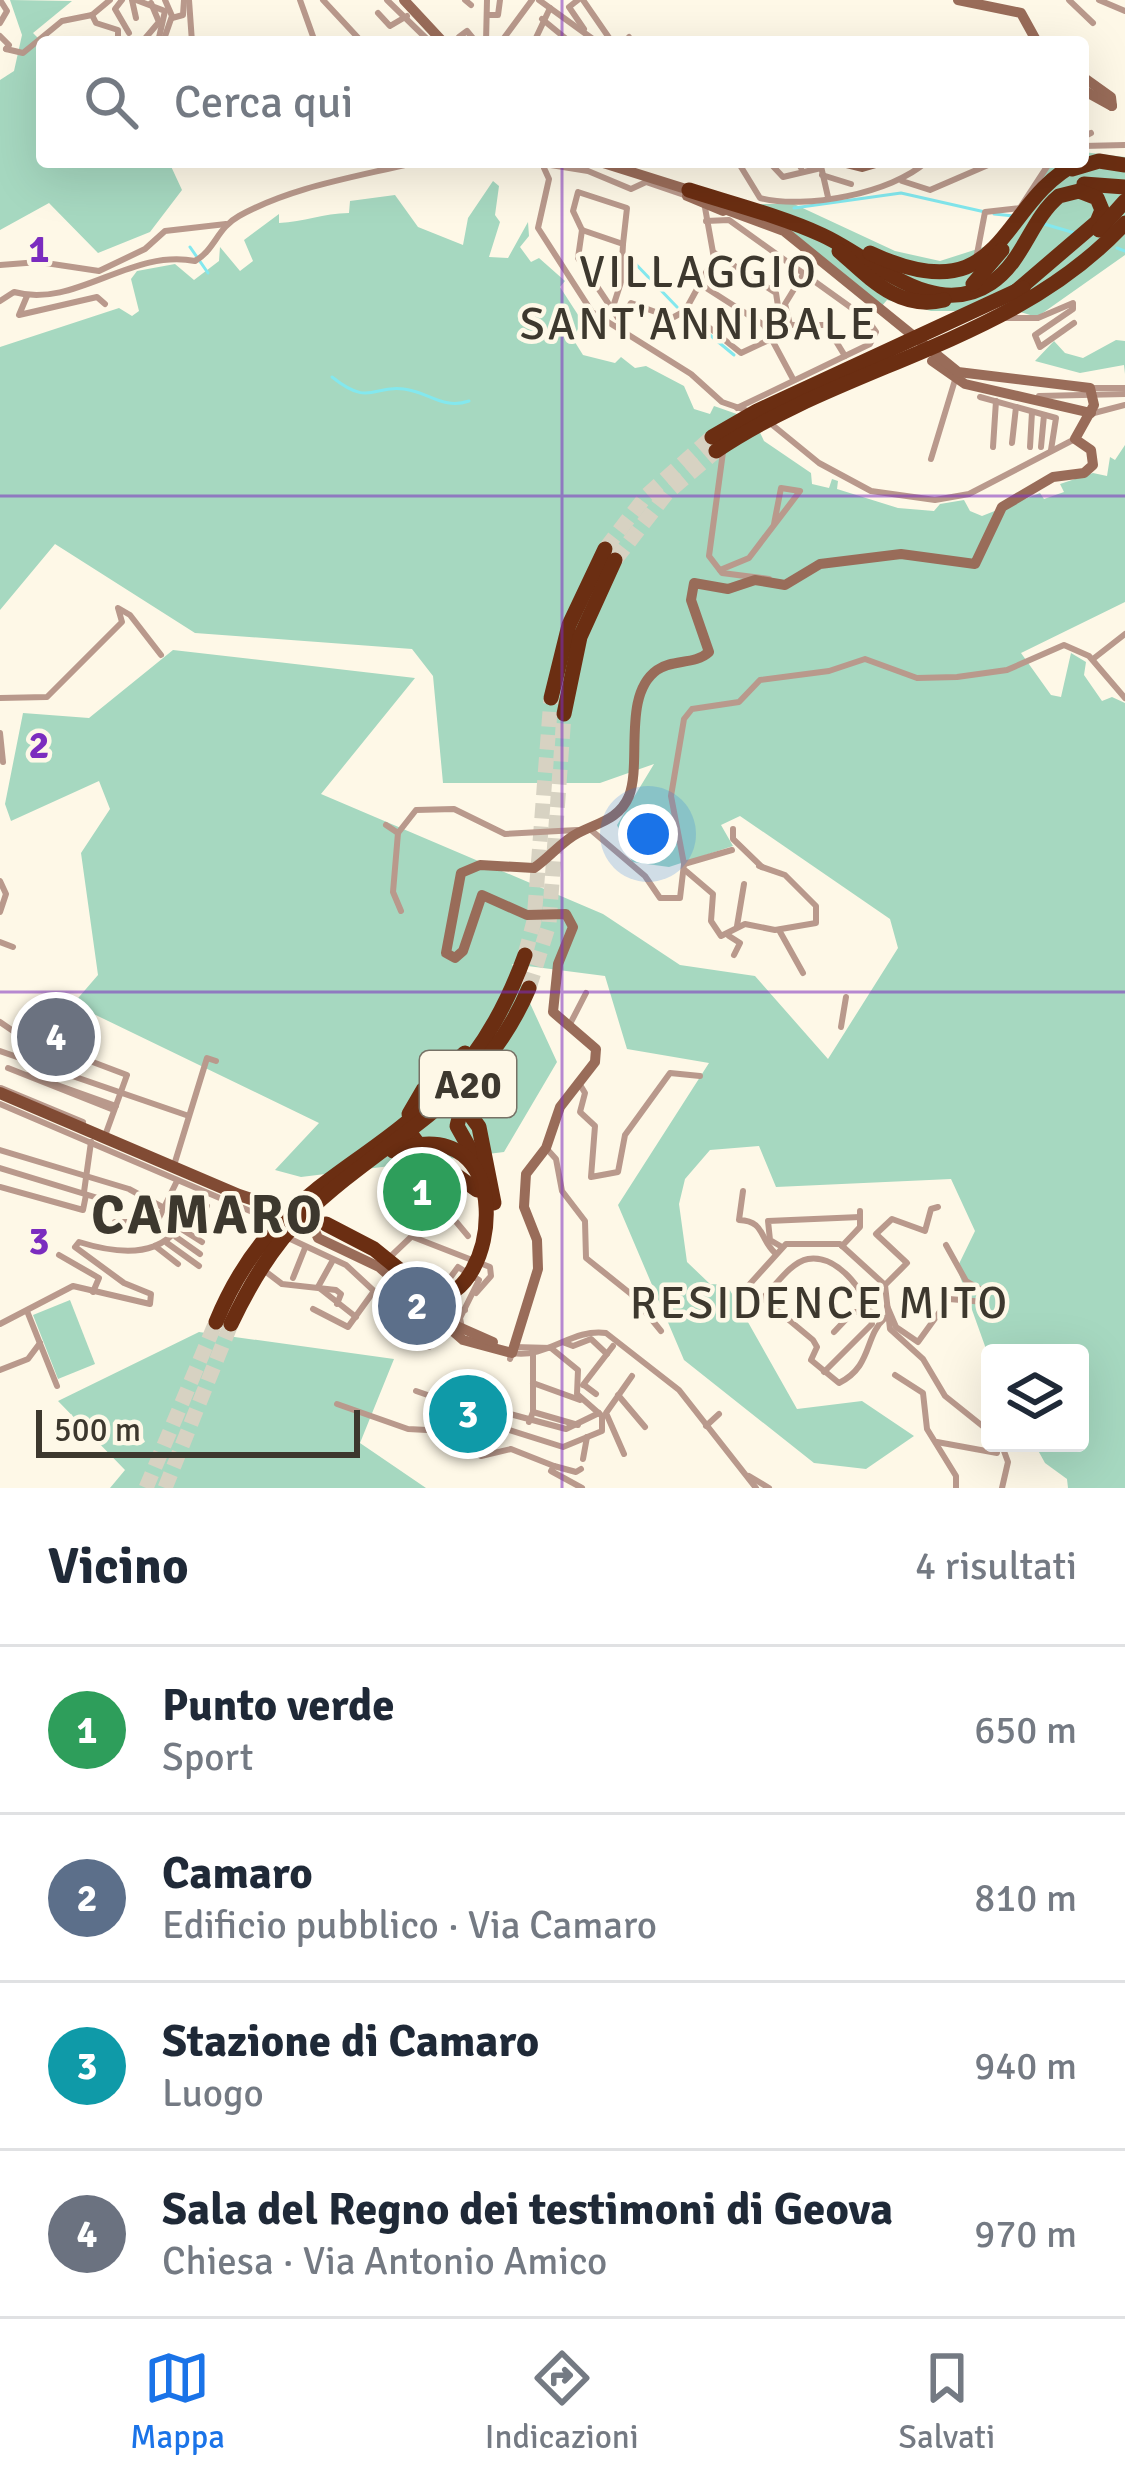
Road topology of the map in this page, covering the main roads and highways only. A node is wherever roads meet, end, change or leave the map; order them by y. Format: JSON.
{"nodes":[{"id":1,"x":1089,"y":162,"type":"edge"},
{"id":2,"x":1089,"y":162,"type":"edge"},
{"id":3,"x":1125,"y":164,"type":"edge"},
{"id":4,"x":1071,"y":168,"type":"edge"},
{"id":5,"x":1075,"y":168,"type":"edge"},
{"id":6,"x":1125,"y":188,"type":"edge"},
{"id":7,"x":1125,"y":201,"type":"edge"},
{"id":8,"x":1125,"y":223,"type":"edge"},
{"id":9,"x":795,"y":226,"type":"junction"},
{"id":10,"x":817,"y":228,"type":"junction"},
{"id":11,"x":1125,"y":239,"type":"edge"},
{"id":12,"x":973,"y":284,"type":"dead end"},
{"id":13,"x":1028,"y":296,"type":"junction"},
{"id":14,"x":944,"y":300,"type":"dead end"},
{"id":15,"x":717,"y":447,"type":"tunnel mouth"},
{"id":16,"x":551,"y":698,"type":"tunnel mouth"},
{"id":17,"x":564,"y":714,"type":"tunnel mouth"},
{"id":18,"x":525,"y":955,"type":"tunnel mouth"},
{"id":19,"x":493,"y":1026,"type":"junction"},
{"id":20,"x":0,"y":1096,"type":"edge"},
{"id":21,"x":464,"y":1105,"type":"dead end"},
{"id":22,"x":408,"y":1109,"type":"junction"},
{"id":23,"x":372,"y":1149,"type":"junction"},
{"id":24,"x":492,"y":1186,"type":"junction"},
{"id":25,"x":321,"y":1228,"type":"joint"},
{"id":26,"x":479,"y":1246,"type":"junction"}],
"edges":[{"from":1,"to":3,"type":"highway"},
{"from":2,"to":3,"type":"highway"},
{"from":4,"to":10,"type":"highway"},
{"from":5,"to":12,"type":"highway"},
{"from":6,"to":10,"type":"highway"},
{"from":7,"to":13,"type":"highway"},
{"from":8,"to":13,"type":"highway"},
{"from":9,"to":10,"type":"highway"},
{"from":9,"to":13,"type":"highway"},
{"from":9,"to":14,"type":"highway"},
{"from":11,"to":13,"type":"highway"},
{"from":13,"to":15,"type":"highway"},
{"from":16,"to":17,"type":"highway"},
{"from":18,"to":19,"type":"highway","number":"A20"},
{"from":19,"to":22,"type":"highway"},
{"from":19,"to":23,"type":"highway","number":"A20"},
{"from":20,"to":25,"type":"main road"},
{"from":21,"to":24,"type":"highway"},
{"from":22,"to":23,"type":"highway"},
{"from":22,"to":26,"type":"highway"},
{"from":23,"to":23,"type":"highway","number":"A20"},
{"from":23,"to":24,"type":"highway","number":"A20"},
{"from":23,"to":26,"type":"highway"},
{"from":24,"to":26,"type":"highway"},
{"from":25,"to":26,"type":"highway"}]}
